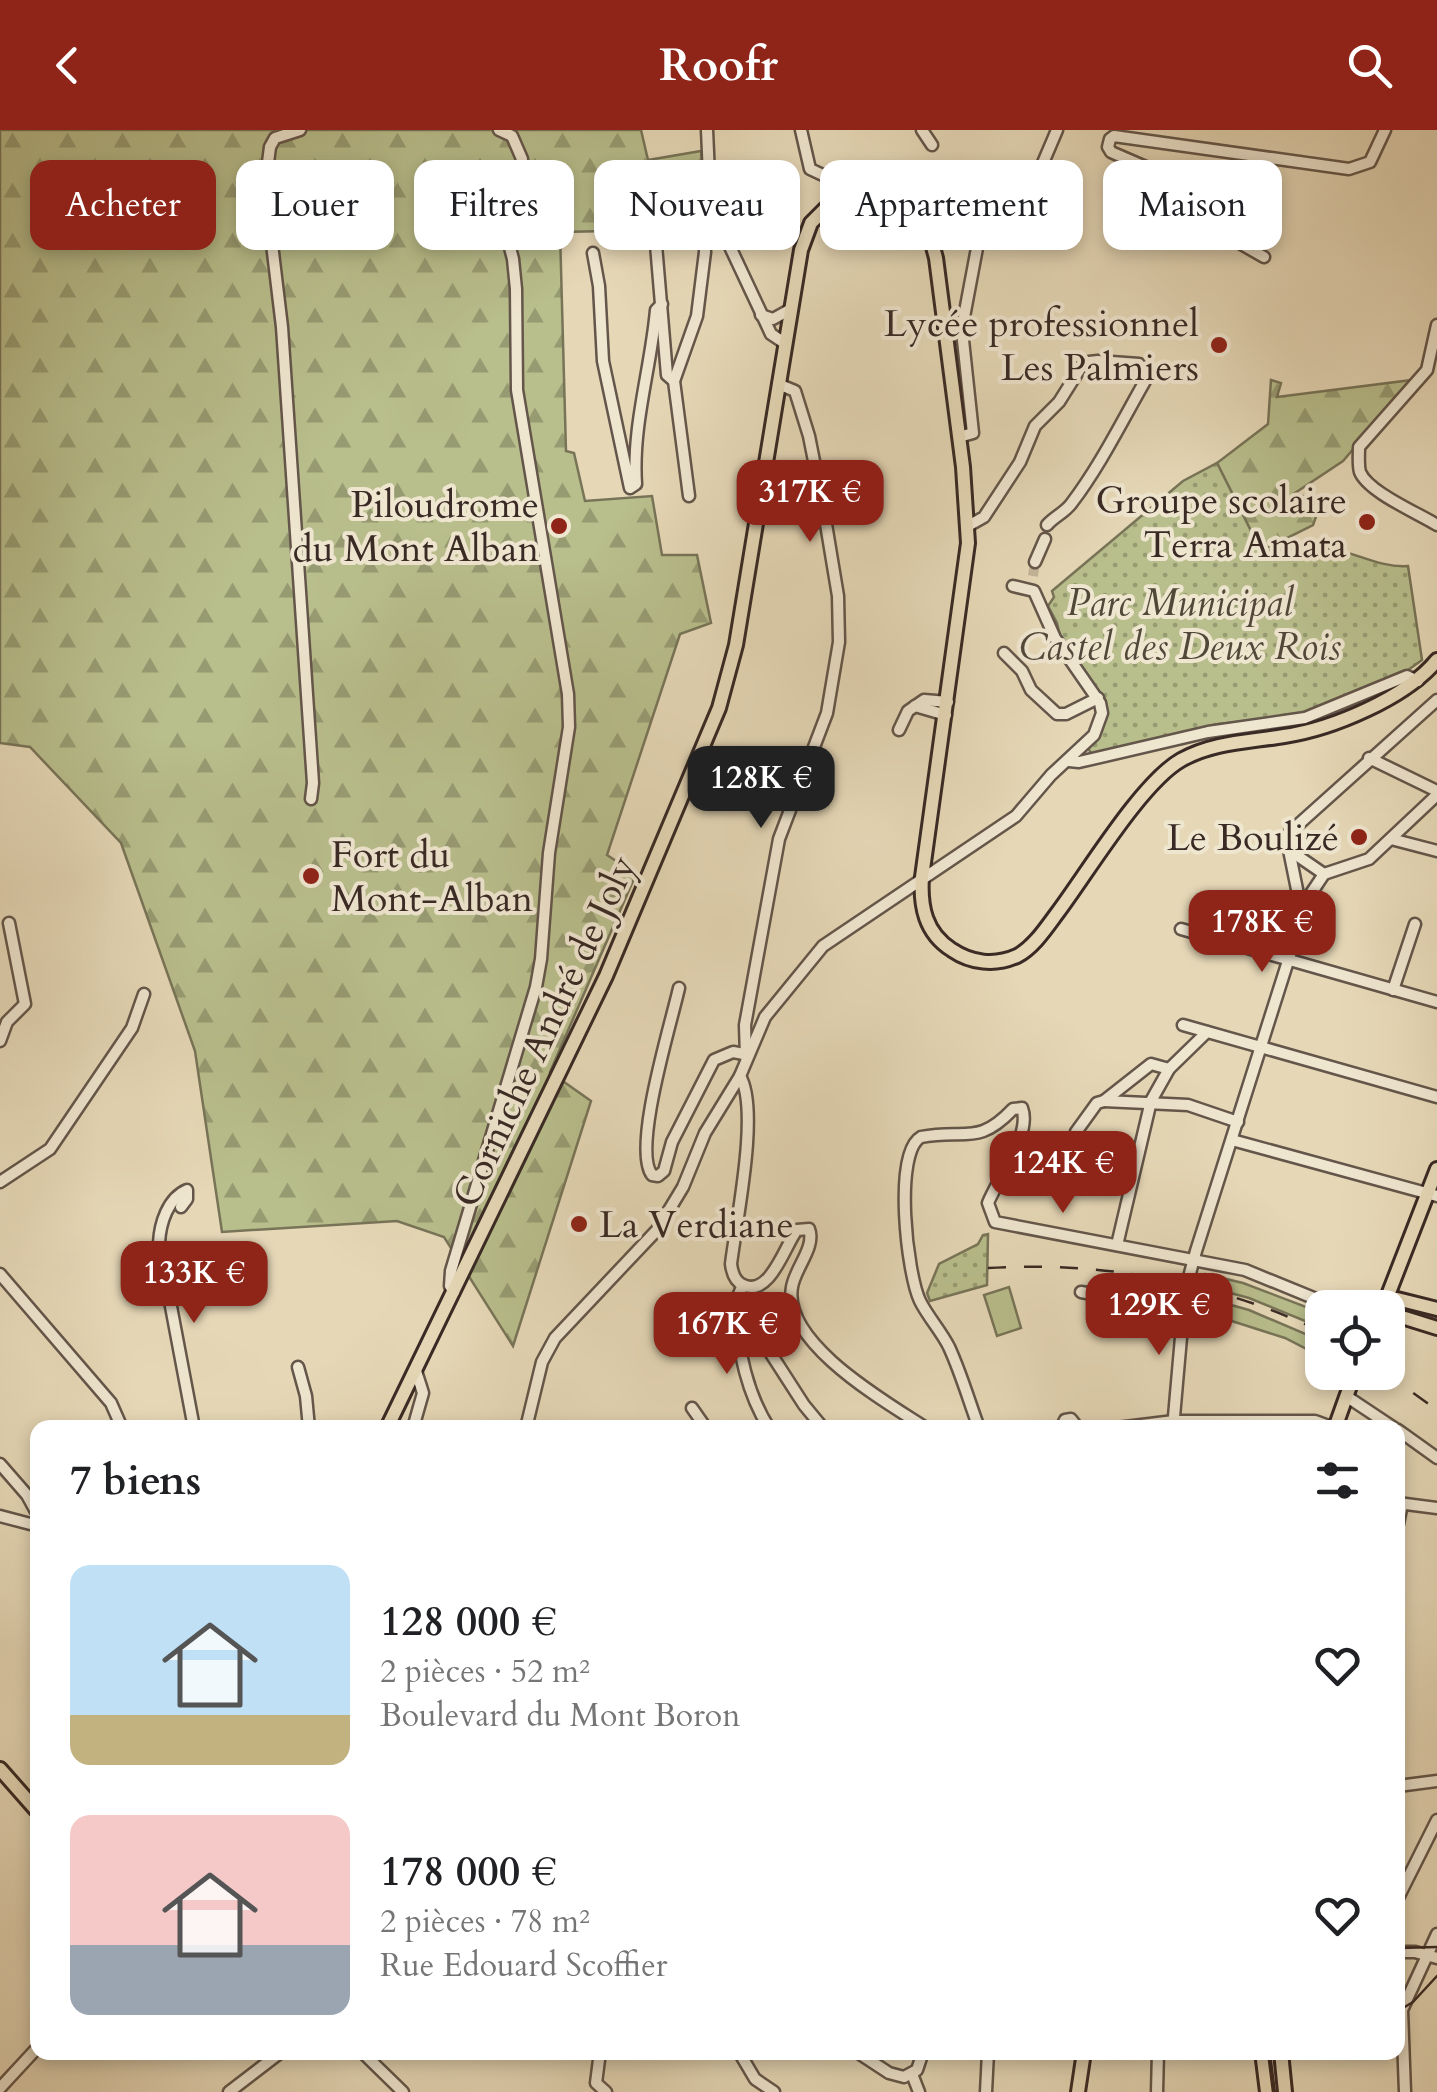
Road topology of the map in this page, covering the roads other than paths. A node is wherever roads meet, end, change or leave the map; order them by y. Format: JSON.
{"nodes":[{"id":1,"x":300,"y":130,"type":"edge"},
{"id":2,"x":498,"y":130,"type":"edge"},
{"id":3,"x":707,"y":130,"type":"edge"},
{"id":4,"x":801,"y":130,"type":"edge"},
{"id":5,"x":922,"y":130,"type":"edge"},
{"id":6,"x":1057,"y":130,"type":"edge"},
{"id":7,"x":1385,"y":130,"type":"edge"},
{"id":8,"x":932,"y":144,"type":"dead end"},
{"id":9,"x":708,"y":160,"type":"edge"},
{"id":10,"x":820,"y":176,"type":"edge"},
{"id":11,"x":820,"y":214,"type":"edge"},
{"id":12,"x":657,"y":250,"type":"edge"},
{"id":13,"x":706,"y":250,"type":"edge"},
{"id":14,"x":731,"y":250,"type":"edge"},
{"id":15,"x":932,"y":250,"type":"edge"},
{"id":16,"x":593,"y":253,"type":"dead end"},
{"id":17,"x":1264,"y":257,"type":"dead end"},
{"id":18,"x":662,"y":304,"type":"junction"},
{"id":19,"x":791,"y":309,"type":"junction"},
{"id":20,"x":761,"y":315,"type":"junction"},
{"id":21,"x":1437,"y":325,"type":"edge"},
{"id":22,"x":786,"y":344,"type":"junction"},
{"id":23,"x":674,"y":381,"type":"junction"},
{"id":24,"x":778,"y":384,"type":"junction"},
{"id":25,"x":959,"y":438,"type":"junction"},
{"id":26,"x":689,"y":496,"type":"dead end"},
{"id":27,"x":1047,"y":525,"type":"dead end"},
{"id":28,"x":1437,"y":525,"type":"edge"},
{"id":29,"x":968,"y":526,"type":"junction"},
{"id":30,"x":1045,"y":540,"type":"dead end"},
{"id":31,"x":1034,"y":562,"type":"tunnel mouth"},
{"id":32,"x":1013,"y":586,"type":"dead end"},
{"id":33,"x":1004,"y":653,"type":"dead end"},
{"id":34,"x":1437,"y":660,"type":"edge"},
{"id":35,"x":1418,"y":681,"type":"junction"},
{"id":36,"x":1098,"y":698,"type":"junction"},
{"id":37,"x":1437,"y":700,"type":"edge"},
{"id":38,"x":947,"y":709,"type":"junction"},
{"id":39,"x":899,"y":730,"type":"dead end"},
{"id":40,"x":1369,"y":758,"type":"junction"},
{"id":41,"x":1069,"y":761,"type":"junction"},
{"id":42,"x":1437,"y":793,"type":"edge"},
{"id":43,"x":311,"y":799,"type":"dead end"},
{"id":44,"x":1390,"y":839,"type":"junction"},
{"id":45,"x":1289,"y":850,"type":"junction"},
{"id":46,"x":1437,"y":851,"type":"edge"},
{"id":47,"x":1324,"y":874,"type":"junction"},
{"id":48,"x":922,"y":878,"type":"junction"},
{"id":49,"x":899,"y":893,"type":"junction"},
{"id":50,"x":922,"y":903,"type":"junction"},
{"id":51,"x":1302,"y":914,"type":"junction"},
{"id":52,"x":9,"y":922,"type":"dead end"},
{"id":53,"x":1415,"y":924,"type":"dead end"},
{"id":54,"x":1181,"y":929,"type":"dead end"},
{"id":55,"x":1288,"y":960,"type":"junction"},
{"id":56,"x":679,"y":988,"type":"dead end"},
{"id":57,"x":1393,"y":990,"type":"junction"},
{"id":58,"x":144,"y":994,"type":"dead end"},
{"id":59,"x":1437,"y":1002,"type":"edge"},
{"id":60,"x":1183,"y":1026,"type":"dead end"},
{"id":61,"x":1207,"y":1032,"type":"junction"},
{"id":62,"x":0,"y":1041,"type":"edge"},
{"id":63,"x":1262,"y":1047,"type":"junction"},
{"id":64,"x":746,"y":1056,"type":"junction"},
{"id":65,"x":1168,"y":1070,"type":"junction"},
{"id":66,"x":740,"y":1076,"type":"junction"},
{"id":67,"x":1437,"y":1097,"type":"edge"},
{"id":68,"x":1104,"y":1102,"type":"junction"},
{"id":69,"x":1150,"y":1105,"type":"junction"},
{"id":70,"x":1238,"y":1122,"type":"junction"},
{"id":71,"x":1232,"y":1140,"type":"junction"},
{"id":72,"x":1059,"y":1164,"type":"dead end"},
{"id":73,"x":1437,"y":1170,"type":"edge"},
{"id":74,"x":0,"y":1182,"type":"edge"},
{"id":75,"x":1432,"y":1195,"type":"edge"},
{"id":76,"x":181,"y":1207,"type":"dead end"},
{"id":77,"x":1117,"y":1245,"type":"junction"},
{"id":78,"x":1194,"y":1260,"type":"junction"},
{"id":79,"x":0,"y":1274,"type":"edge"},
{"id":80,"x":743,"y":1285,"type":"junction"},
{"id":81,"x":1390,"y":1290,"type":"edge"},
{"id":82,"x":1081,"y":1292,"type":"dead end"},
{"id":83,"x":455,"y":1293,"type":"junction"},
{"id":84,"x":1305,"y":1295,"type":"edge"},
{"id":85,"x":1405,"y":1300,"type":"edge"},
{"id":86,"x":1437,"y":1308,"type":"edge"},
{"id":87,"x":1183,"y":1310,"type":"junction"},
{"id":88,"x":737,"y":1312,"type":"junction"},
{"id":89,"x":1405,"y":1318,"type":"edge"},
{"id":90,"x":1437,"y":1328,"type":"edge"},
{"id":91,"x":298,"y":1367,"type":"dead end"},
{"id":92,"x":416,"y":1371,"type":"junction"},
{"id":93,"x":1348,"y":1390,"type":"edge"},
{"id":94,"x":405,"y":1393,"type":"junction"},
{"id":95,"x":1346,"y":1396,"type":"junction"},
{"id":96,"x":418,"y":1404,"type":"junction"},
{"id":97,"x":692,"y":1408,"type":"dead end"},
{"id":98,"x":118,"y":1420,"type":"edge"},
{"id":99,"x":192,"y":1420,"type":"edge"},
{"id":100,"x":308,"y":1420,"type":"edge"},
{"id":101,"x":392,"y":1420,"type":"edge"},
{"id":102,"x":414,"y":1420,"type":"edge"},
{"id":103,"x":528,"y":1420,"type":"edge"},
{"id":104,"x":700,"y":1420,"type":"edge"},
{"id":105,"x":764,"y":1420,"type":"edge"},
{"id":106,"x":816,"y":1420,"type":"edge"},
{"id":107,"x":914,"y":1420,"type":"edge"},
{"id":108,"x":976,"y":1420,"type":"edge"},
{"id":109,"x":1174,"y":1420,"type":"edge"},
{"id":110,"x":1337,"y":1420,"type":"edge"},
{"id":111,"x":1382,"y":1420,"type":"edge"},
{"id":112,"x":1405,"y":1435,"type":"edge"},
{"id":113,"x":1437,"y":1458,"type":"edge"},
{"id":114,"x":0,"y":1464,"type":"edge"},
{"id":115,"x":30,"y":1501,"type":"edge"},
{"id":116,"x":1405,"y":1505,"type":"edge"},
{"id":117,"x":1437,"y":1508,"type":"edge"},
{"id":118,"x":0,"y":1516,"type":"edge"},
{"id":119,"x":30,"y":1524,"type":"edge"},
{"id":120,"x":0,"y":1770,"type":"edge"},
{"id":121,"x":1437,"y":1781,"type":"edge"},
{"id":122,"x":1405,"y":1785,"type":"edge"},
{"id":123,"x":30,"y":1803,"type":"edge"},
{"id":124,"x":1437,"y":1820,"type":"edge"},
{"id":125,"x":1405,"y":1884,"type":"edge"},
{"id":126,"x":1436,"y":1936,"type":"edge"},
{"id":127,"x":1405,"y":1953,"type":"edge"},
{"id":128,"x":1431,"y":1957,"type":"edge"},
{"id":129,"x":1405,"y":2006,"type":"edge"},
{"id":130,"x":30,"y":2055,"type":"edge"},
{"id":131,"x":271,"y":2060,"type":"edge"},
{"id":132,"x":370,"y":2060,"type":"edge"},
{"id":133,"x":599,"y":2060,"type":"edge"},
{"id":134,"x":744,"y":2060,"type":"edge"},
{"id":135,"x":870,"y":2060,"type":"edge"},
{"id":136,"x":922,"y":2060,"type":"edge"},
{"id":137,"x":988,"y":2060,"type":"edge"},
{"id":138,"x":1083,"y":2060,"type":"edge"},
{"id":139,"x":1158,"y":2060,"type":"edge"},
{"id":140,"x":1263,"y":2060,"type":"edge"},
{"id":141,"x":1282,"y":2060,"type":"edge"},
{"id":142,"x":1402,"y":2060,"type":"edge"},
{"id":143,"x":912,"y":2074,"type":"junction"},
{"id":144,"x":0,"y":2088,"type":"edge"},
{"id":145,"x":229,"y":2092,"type":"edge"},
{"id":146,"x":402,"y":2092,"type":"edge"},
{"id":147,"x":606,"y":2092,"type":"edge"},
{"id":148,"x":774,"y":2092,"type":"edge"},
{"id":149,"x":919,"y":2092,"type":"edge"},
{"id":150,"x":986,"y":2092,"type":"edge"},
{"id":151,"x":1078,"y":2092,"type":"edge"},
{"id":152,"x":1157,"y":2092,"type":"edge"},
{"id":153,"x":1267,"y":2092,"type":"edge"},
{"id":154,"x":1285,"y":2092,"type":"edge"},
{"id":155,"x":1405,"y":2092,"type":"edge"}],
"edges":[{"from":1,"to":43,"type":"street"},
{"from":2,"to":83,"type":"street"},
{"from":3,"to":9,"type":"street"},
{"from":4,"to":10,"type":"street"},
{"from":5,"to":8,"type":"street"},
{"from":6,"to":25,"type":"street"},
{"from":7,"to":17,"type":"street"},
{"from":11,"to":19,"type":"main road","name":"Corniche André de Joly"},
{"from":12,"to":18,"type":"street"},
{"from":13,"to":23,"type":"street"},
{"from":14,"to":20,"type":"street"},
{"from":15,"to":25,"type":"main road"},
{"from":16,"to":18,"type":"street"},
{"from":18,"to":23,"type":"street"},
{"from":19,"to":20,"type":"street"},
{"from":19,"to":22,"type":"main road","name":"Corniche André de Joly"},
{"from":20,"to":22,"type":"street"},
{"from":21,"to":28,"type":"street"},
{"from":22,"to":24,"type":"main road","name":"Corniche André de Joly"},
{"from":23,"to":26,"type":"street"},
{"from":24,"to":64,"type":"street"},
{"from":24,"to":83,"type":"main road","name":"Corniche André de Joly"},
{"from":25,"to":29,"type":"main road"},
{"from":27,"to":29,"type":"street"},
{"from":29,"to":38,"type":"main road"},
{"from":30,"to":31,"type":"street"},
{"from":32,"to":36,"type":"street"},
{"from":33,"to":36,"type":"street"},
{"from":34,"to":35,"type":"main road"},
{"from":35,"to":41,"type":"street"},
{"from":35,"to":50,"type":"main road"},
{"from":36,"to":41,"type":"street"},
{"from":37,"to":40,"type":"street"},
{"from":38,"to":39,"type":"street"},
{"from":38,"to":48,"type":"main road"},
{"from":40,"to":42,"type":"street"},
{"from":40,"to":45,"type":"street"},
{"from":41,"to":48,"type":"street"},
{"from":42,"to":44,"type":"street"},
{"from":44,"to":46,"type":"street"},
{"from":44,"to":47,"type":"street"},
{"from":45,"to":47,"type":"street"},
{"from":45,"to":51,"type":"street"},
{"from":47,"to":51,"type":"street"},
{"from":48,"to":49,"type":"street"},
{"from":48,"to":50,"type":"main road"},
{"from":49,"to":50,"type":"street"},
{"from":49,"to":64,"type":"street"},
{"from":51,"to":55,"type":"street"},
{"from":52,"to":62,"type":"street"},
{"from":53,"to":57,"type":"street"},
{"from":54,"to":55,"type":"street"},
{"from":55,"to":57,"type":"street"},
{"from":55,"to":63,"type":"street"},
{"from":56,"to":64,"type":"street"},
{"from":57,"to":59,"type":"street"},
{"from":58,"to":74,"type":"street"},
{"from":60,"to":61,"type":"street"},
{"from":61,"to":63,"type":"street"},
{"from":61,"to":65,"type":"street"},
{"from":63,"to":67,"type":"street"},
{"from":63,"to":70,"type":"street"},
{"from":64,"to":66,"type":"street"},
{"from":65,"to":68,"type":"street"},
{"from":65,"to":69,"type":"street"},
{"from":66,"to":80,"type":"street"},
{"from":66,"to":103,"type":"street"},
{"from":68,"to":69,"type":"street"},
{"from":68,"to":72,"type":"street"},
{"from":69,"to":70,"type":"street"},
{"from":69,"to":77,"type":"street"},
{"from":70,"to":71,"type":"street"},
{"from":71,"to":75,"type":"street"},
{"from":71,"to":78,"type":"street"},
{"from":73,"to":75,"type":"main road"},
{"from":75,"to":81,"type":"main road"},
{"from":76,"to":99,"type":"street"},
{"from":77,"to":78,"type":"street"},
{"from":77,"to":108,"type":"street"},
{"from":78,"to":84,"type":"street"},
{"from":78,"to":87,"type":"street"},
{"from":79,"to":98,"type":"street"},
{"from":80,"to":88,"type":"street"},
{"from":80,"to":107,"type":"street"},
{"from":82,"to":87,"type":"street"},
{"from":83,"to":92,"type":"main road","name":"Corniche André de Joly"},
{"from":85,"to":86,"type":"main road"},
{"from":87,"to":109,"type":"street"},
{"from":88,"to":105,"type":"street"},
{"from":88,"to":106,"type":"street"},
{"from":89,"to":90,"type":"main road"},
{"from":91,"to":100,"type":"street"},
{"from":92,"to":94,"type":"main road","name":"Corniche André de Joly"},
{"from":92,"to":96,"type":"street"},
{"from":93,"to":95,"type":"main road"},
{"from":94,"to":96,"type":"street"},
{"from":94,"to":101,"type":"main road","name":"Corniche André de Joly"},
{"from":95,"to":110,"type":"main road"},
{"from":95,"to":111,"type":"street"},
{"from":96,"to":102,"type":"street"},
{"from":97,"to":104,"type":"street"},
{"from":112,"to":113,"type":"street"},
{"from":114,"to":115,"type":"street"},
{"from":116,"to":117,"type":"street"},
{"from":118,"to":119,"type":"street"},
{"from":120,"to":123,"type":"main road"},
{"from":121,"to":122,"type":"street"},
{"from":124,"to":125,"type":"street"},
{"from":126,"to":128,"type":"street"},
{"from":127,"to":128,"type":"street"},
{"from":128,"to":129,"type":"street"},
{"from":130,"to":144,"type":"street"},
{"from":131,"to":145,"type":"street"},
{"from":132,"to":146,"type":"street"},
{"from":133,"to":147,"type":"street"},
{"from":134,"to":148,"type":"street"},
{"from":135,"to":143,"type":"street"},
{"from":136,"to":143,"type":"street"},
{"from":137,"to":150,"type":"street"},
{"from":138,"to":151,"type":"main road"},
{"from":139,"to":152,"type":"street"},
{"from":140,"to":153,"type":"main road"},
{"from":141,"to":154,"type":"main road"},
{"from":142,"to":155,"type":"street"},
{"from":143,"to":149,"type":"street"}]}
